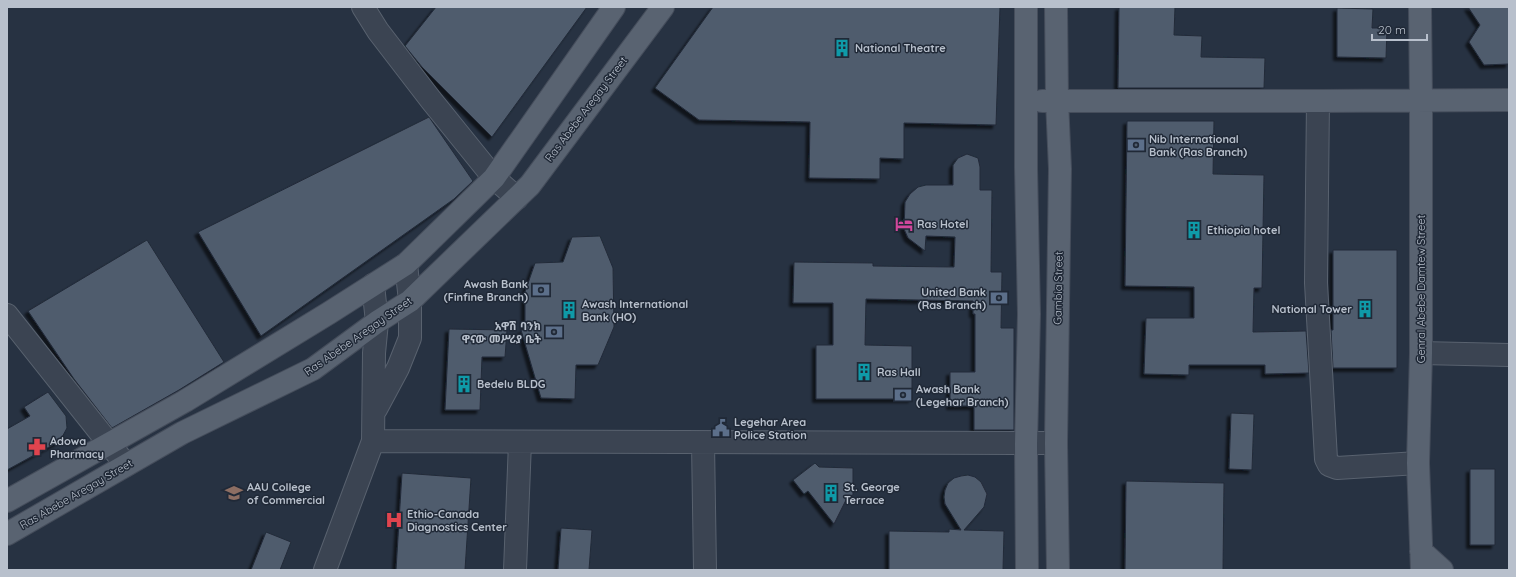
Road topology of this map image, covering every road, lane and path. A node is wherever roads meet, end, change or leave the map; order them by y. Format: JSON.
{"nodes":[{"id":1,"x":363,"y":7,"type":"edge"},
{"id":2,"x":614,"y":7,"type":"edge"},
{"id":3,"x":663,"y":7,"type":"edge"},
{"id":4,"x":1026,"y":7,"type":"edge"},
{"id":5,"x":1056,"y":7,"type":"edge"},
{"id":6,"x":1420,"y":7,"type":"edge"},
{"id":7,"x":1057,"y":100,"type":"junction"},
{"id":8,"x":1421,"y":100,"type":"junction"},
{"id":9,"x":1509,"y":100,"type":"edge"},
{"id":10,"x":1318,"y":101,"type":"junction"},
{"id":11,"x":1026,"y":102,"type":"junction"},
{"id":12,"x":494,"y":178,"type":"junction"},
{"id":13,"x":517,"y":198,"type":"junction"},
{"id":14,"x":406,"y":264,"type":"junction"},
{"id":15,"x":373,"y":285,"type":"junction"},
{"id":16,"x":410,"y":301,"type":"junction"},
{"id":17,"x":7,"y":315,"type":"edge"},
{"id":18,"x":376,"y":322,"type":"junction"},
{"id":19,"x":1421,"y":353,"type":"junction"},
{"id":20,"x":1509,"y":355,"type":"edge"},
{"id":21,"x":374,"y":414,"type":"junction"},
{"id":22,"x":373,"y":441,"type":"junction"},
{"id":23,"x":520,"y":442,"type":"junction"},
{"id":24,"x":108,"y":443,"type":"junction"},
{"id":25,"x":703,"y":443,"type":"junction"},
{"id":26,"x":1056,"y":443,"type":"junction"},
{"id":27,"x":1026,"y":444,"type":"junction"},
{"id":28,"x":1418,"y":463,"type":"junction"},
{"id":29,"x":126,"y":465,"type":"junction"},
{"id":30,"x":7,"y":501,"type":"edge"},
{"id":31,"x":7,"y":534,"type":"edge"},
{"id":32,"x":1422,"y":561,"type":"edge"},
{"id":33,"x":325,"y":570,"type":"edge"},
{"id":34,"x":515,"y":570,"type":"edge"},
{"id":35,"x":705,"y":570,"type":"edge"},
{"id":36,"x":1027,"y":570,"type":"edge"},
{"id":37,"x":1058,"y":570,"type":"edge"},
{"id":38,"x":1442,"y":570,"type":"edge"}],
"edges":[{"from":1,"to":12,"type":"street"},
{"from":2,"to":12,"type":"main road"},
{"from":3,"to":13,"type":"main road","name":"Ras Abebe Aregay Street"},
{"from":4,"to":11,"type":"main road"},
{"from":5,"to":7,"type":"main road","name":"Gambia Street"},
{"from":6,"to":8,"type":"main road","name":"Genral Abebe Damtew Street"},
{"from":7,"to":10,"type":"main road"},
{"from":7,"to":11,"type":"main road"},
{"from":7,"to":26,"type":"main road","name":"Gambia Street"},
{"from":8,"to":9,"type":"main road"},
{"from":8,"to":10,"type":"main road"},
{"from":8,"to":19,"type":"main road","name":"Genral Abebe Damtew Street"},
{"from":10,"to":28,"type":"street"},
{"from":11,"to":27,"type":"main road"},
{"from":12,"to":13,"type":"street"},
{"from":12,"to":14,"type":"main road"},
{"from":13,"to":16,"type":"main road","name":"Ras Abebe Aregay Street"},
{"from":14,"to":15,"type":"main road"},
{"from":14,"to":16,"type":"street"},
{"from":15,"to":18,"type":"street"},
{"from":15,"to":24,"type":"main road"},
{"from":16,"to":18,"type":"main road","name":"Ras Abebe Aregay Street"},
{"from":16,"to":21,"type":"street"},
{"from":17,"to":24,"type":"street"},
{"from":18,"to":21,"type":"street"},
{"from":18,"to":29,"type":"main road","name":"Ras Abebe Aregay Street"},
{"from":19,"to":20,"type":"street"},
{"from":19,"to":28,"type":"main road","name":"Genral Abebe Damtew Street"},
{"from":21,"to":22,"type":"street"},
{"from":22,"to":23,"type":"street"},
{"from":22,"to":33,"type":"street"},
{"from":23,"to":25,"type":"street"},
{"from":23,"to":34,"type":"street"},
{"from":24,"to":29,"type":"street"},
{"from":24,"to":30,"type":"main road"},
{"from":25,"to":27,"type":"street"},
{"from":25,"to":35,"type":"street"},
{"from":26,"to":27,"type":"street"},
{"from":26,"to":37,"type":"main road","name":"Gambia Street"},
{"from":27,"to":36,"type":"main road"},
{"from":28,"to":32,"type":"main road","name":"Genral Abebe Damtew Street"},
{"from":29,"to":31,"type":"main road","name":"Ras Abebe Aregay Street"},
{"from":32,"to":38,"type":"main road"}]}
